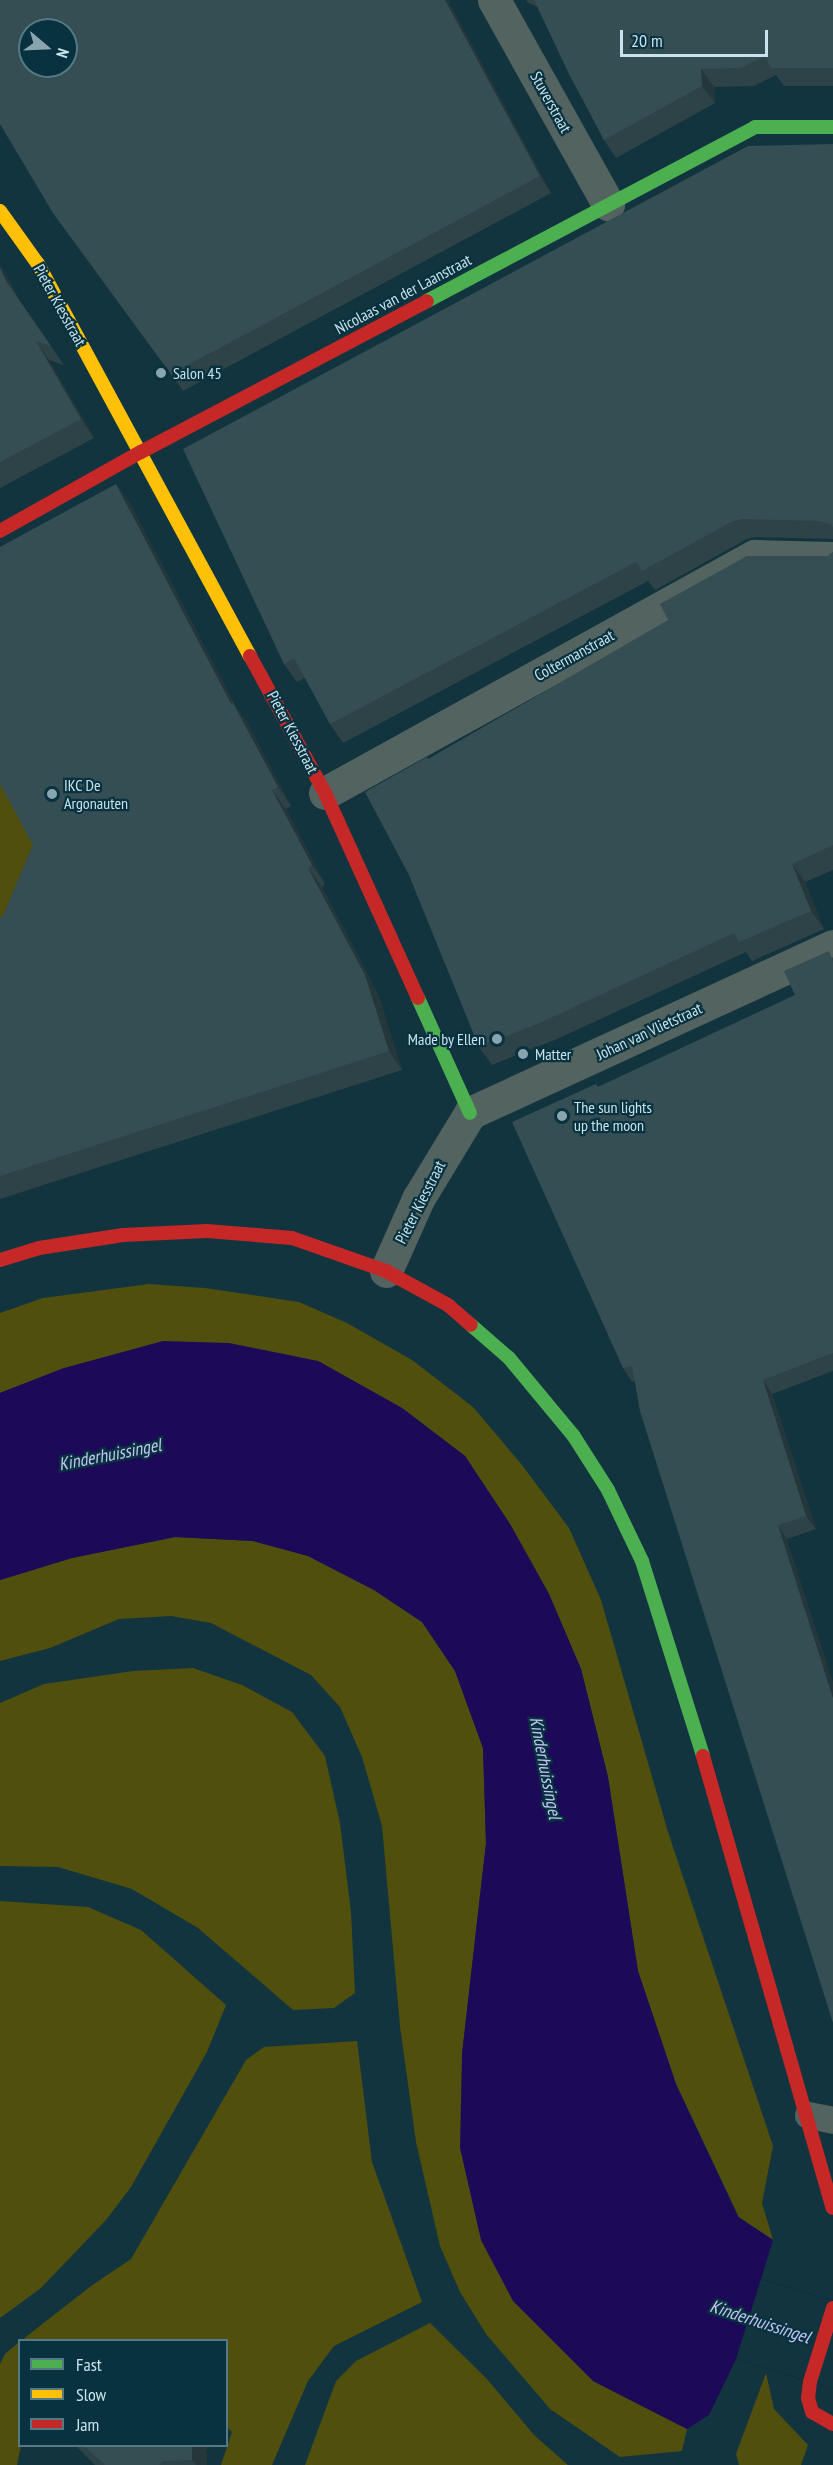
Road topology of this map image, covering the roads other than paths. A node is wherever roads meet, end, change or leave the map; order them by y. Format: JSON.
{"nodes":[{"id":1,"x":494,"y":0,"type":"edge"},
{"id":2,"x":833,"y":126,"type":"edge"},
{"id":3,"x":608,"y":204,"type":"junction"},
{"id":4,"x":0,"y":211,"type":"edge"},
{"id":5,"x":141,"y":452,"type":"junction"},
{"id":6,"x":0,"y":531,"type":"edge"},
{"id":7,"x":833,"y":558,"type":"edge"},
{"id":8,"x":326,"y":792,"type":"junction"},
{"id":9,"x":831,"y":951,"type":"edge"},
{"id":10,"x":470,"y":1113,"type":"junction"},
{"id":11,"x":0,"y":1260,"type":"edge"},
{"id":12,"x":386,"y":1271,"type":"junction"},
{"id":13,"x":820,"y":2118,"type":"edge"},
{"id":14,"x":833,"y":2208,"type":"edge"},
{"id":15,"x":833,"y":2308,"type":"edge"},
{"id":16,"x":827,"y":2422,"type":"edge"}],
"edges":[{"from":1,"to":3,"type":"street","name":"Stuverstraat"},
{"from":2,"to":3,"type":"street","name":"Nicolaas van der Laanstraat"},
{"from":3,"to":5,"type":"street","name":"Nicolaas van der Laanstraat"},
{"from":4,"to":5,"type":"street","name":"Pieter Kiesstraat"},
{"from":5,"to":6,"type":"street","name":"Nicolaas van der Laanstraat"},
{"from":5,"to":8,"type":"street","name":"Pieter Kiesstraat"},
{"from":7,"to":8,"type":"street","name":"Coltermanstraat"},
{"from":8,"to":10,"type":"street","name":"Pieter Kiesstraat"},
{"from":9,"to":10,"type":"street","name":"Johan van Vlietstraat"},
{"from":10,"to":12,"type":"street","name":"Pieter Kiesstraat"},
{"from":11,"to":12,"type":"street"},
{"from":12,"to":13,"type":"street"},
{"from":13,"to":14,"type":"street"},
{"from":15,"to":16,"type":"street"}]}
